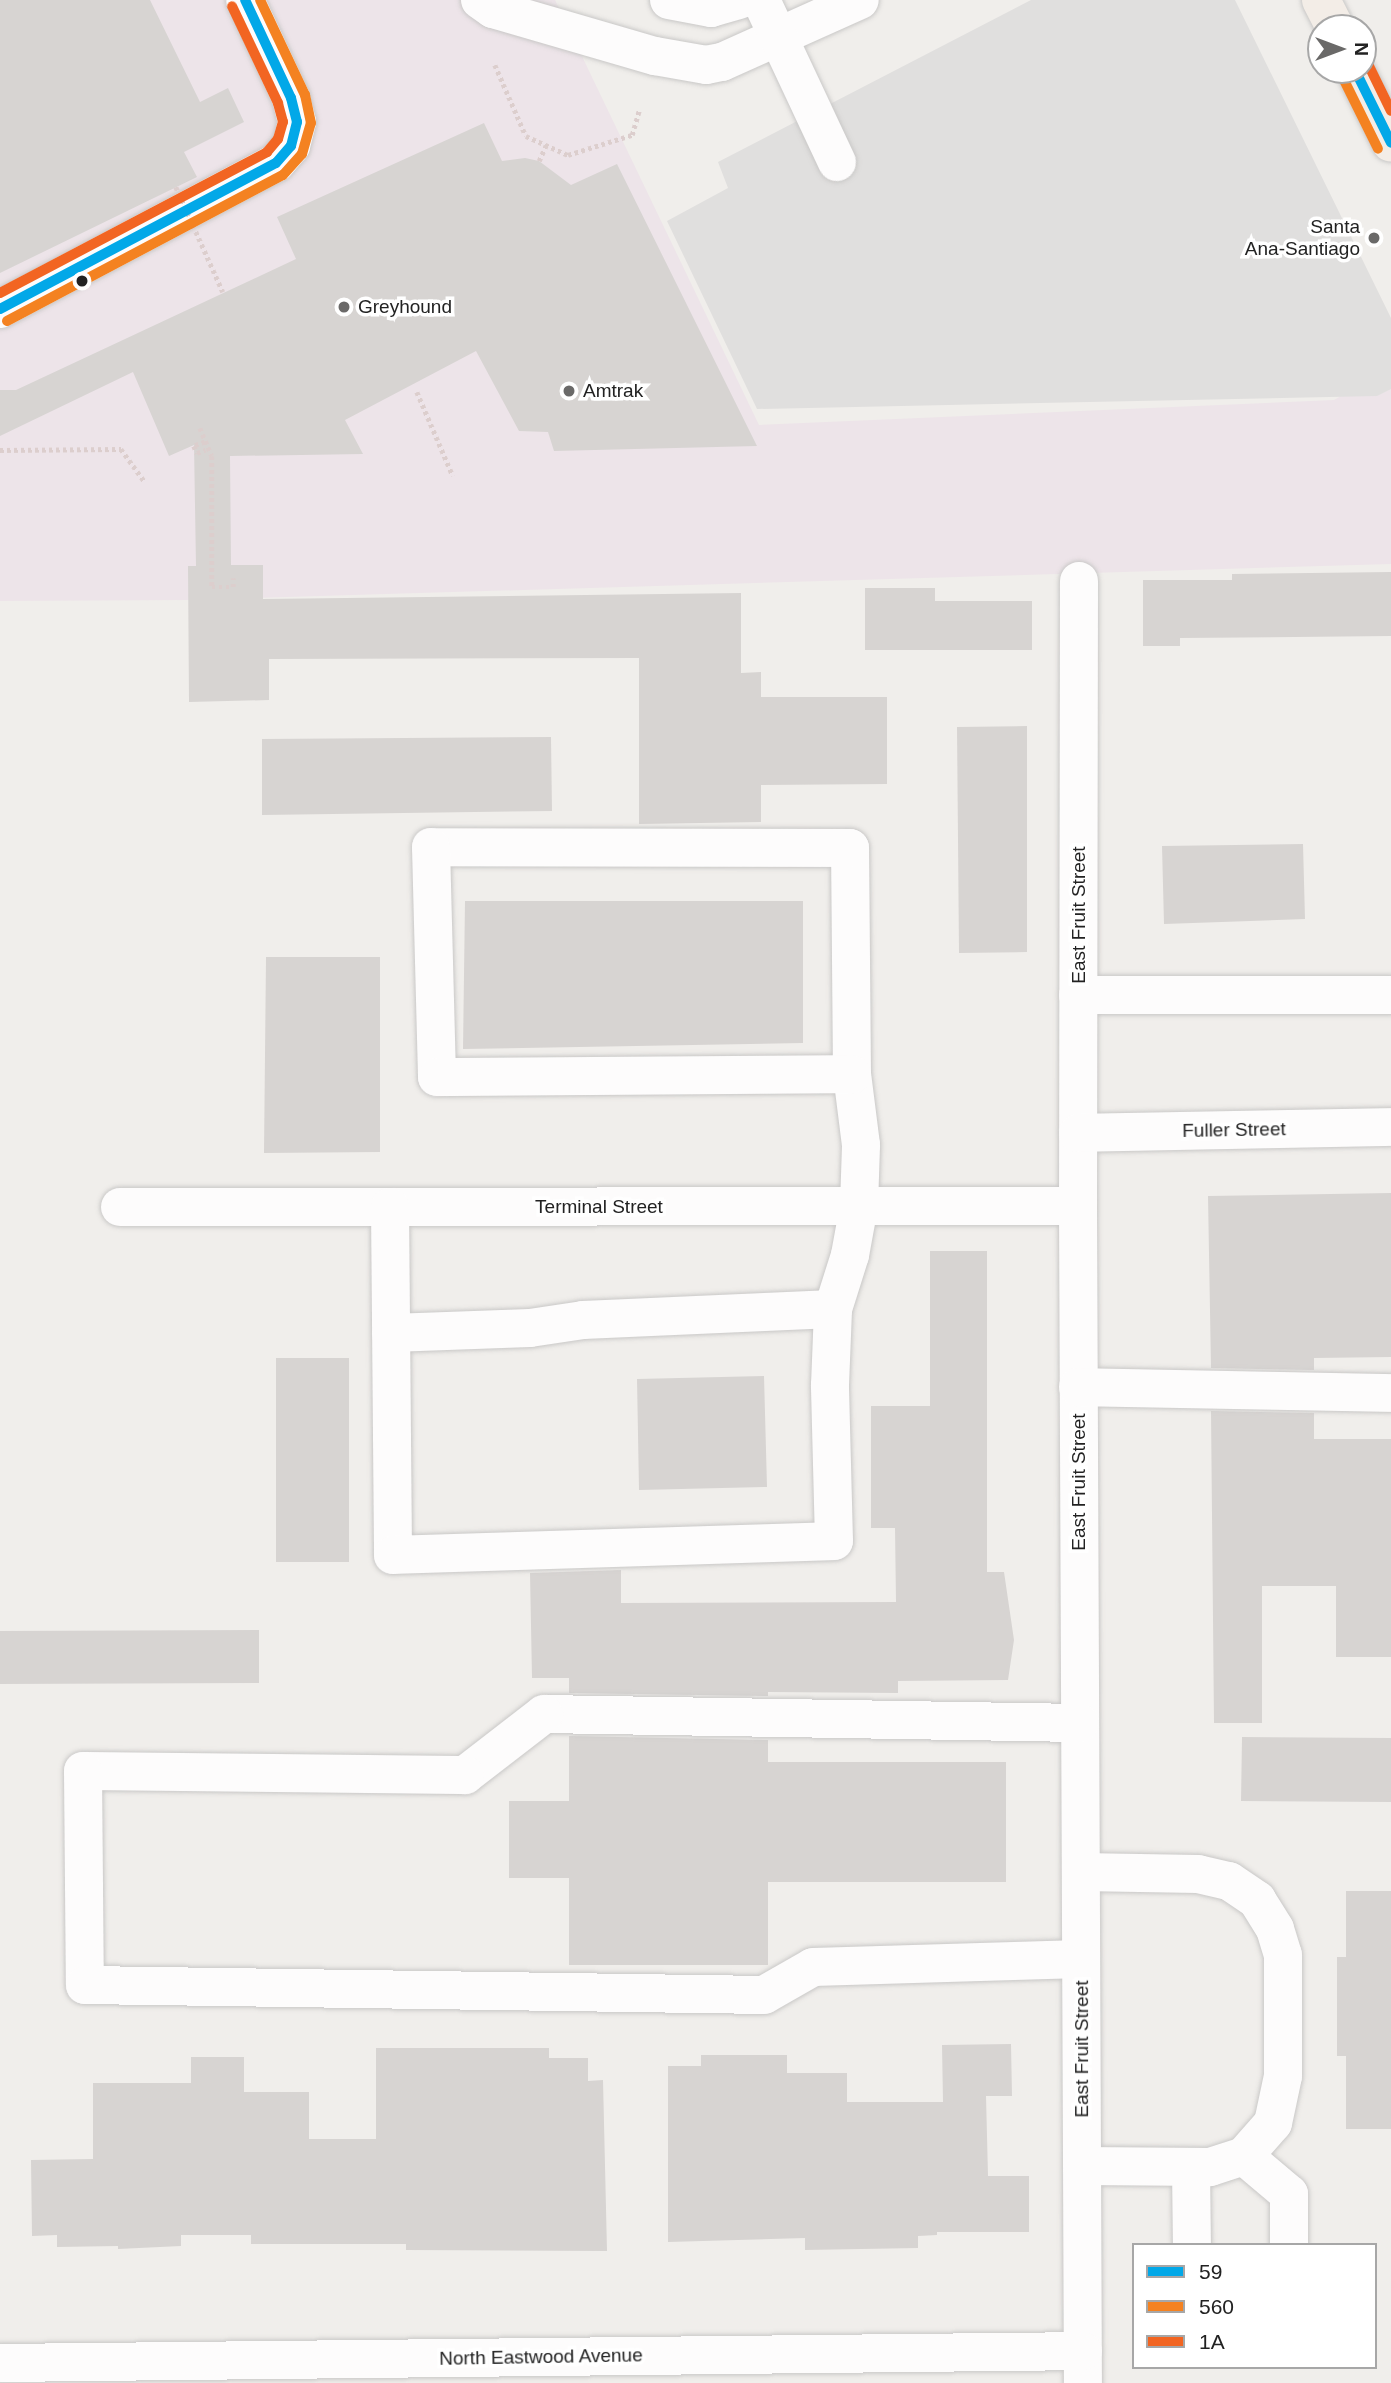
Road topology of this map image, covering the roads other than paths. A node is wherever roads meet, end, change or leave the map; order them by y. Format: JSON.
{"nodes":[{"id":1,"x":245,"y":0,"type":"edge"},
{"id":2,"x":480,"y":0,"type":"edge"},
{"id":3,"x":669,"y":0,"type":"edge"},
{"id":4,"x":738,"y":0,"type":"edge"},
{"id":5,"x":761,"y":0,"type":"edge"},
{"id":6,"x":860,"y":0,"type":"edge"},
{"id":7,"x":779,"y":38,"type":"junction"},
{"id":8,"x":1362,"y":84,"type":"edge"},
{"id":9,"x":1391,"y":143,"type":"edge"},
{"id":10,"x":837,"y":162,"type":"dead end"},
{"id":11,"x":0,"y":309,"type":"edge"},
{"id":12,"x":1079,"y":581,"type":"dead end"},
{"id":13,"x":1079,"y":995,"type":"junction"},
{"id":14,"x":1391,"y":995,"type":"edge"},
{"id":15,"x":852,"y":1074,"type":"junction"},
{"id":16,"x":1391,"y":1127,"type":"edge"},
{"id":17,"x":1078,"y":1133,"type":"junction"},
{"id":18,"x":859,"y":1206,"type":"junction"},
{"id":19,"x":1078,"y":1206,"type":"junction"},
{"id":20,"x":120,"y":1207,"type":"dead end"},
{"id":21,"x":390,"y":1207,"type":"junction"},
{"id":22,"x":833,"y":1308,"type":"junction"},
{"id":23,"x":391,"y":1333,"type":"junction"},
{"id":24,"x":1079,"y":1387,"type":"junction"},
{"id":25,"x":1391,"y":1393,"type":"edge"},
{"id":26,"x":1080,"y":1723,"type":"junction"},
{"id":27,"x":1081,"y":1872,"type":"junction"},
{"id":28,"x":1081,"y":1959,"type":"junction"},
{"id":29,"x":1244,"y":2156,"type":"junction"},
{"id":30,"x":1082,"y":2166,"type":"junction"},
{"id":31,"x":1191,"y":2168,"type":"junction"},
{"id":32,"x":1192,"y":2243,"type":"edge"},
{"id":33,"x":1289,"y":2243,"type":"edge"},
{"id":34,"x":0,"y":2363,"type":"edge"},
{"id":35,"x":1083,"y":2367,"type":"edge"}],
"edges":[{"from":1,"to":11,"type":"street"},
{"from":2,"to":7,"type":"street"},
{"from":3,"to":4,"type":"street"},
{"from":5,"to":7,"type":"street"},
{"from":6,"to":7,"type":"street"},
{"from":7,"to":10,"type":"street"},
{"from":8,"to":9,"type":"main road"},
{"from":12,"to":13,"type":"street","name":"East Fruit Street"},
{"from":13,"to":14,"type":"street"},
{"from":13,"to":17,"type":"street","name":"East Fruit Street"},
{"from":15,"to":15,"type":"street"},
{"from":15,"to":18,"type":"street"},
{"from":16,"to":17,"type":"street","name":"Fuller Street"},
{"from":17,"to":19,"type":"street","name":"East Fruit Street"},
{"from":18,"to":19,"type":"street","name":"Terminal Street"},
{"from":18,"to":21,"type":"street","name":"Terminal Street"},
{"from":18,"to":22,"type":"street"},
{"from":19,"to":24,"type":"street","name":"East Fruit Street"},
{"from":20,"to":21,"type":"street","name":"Terminal Street"},
{"from":21,"to":23,"type":"street"},
{"from":22,"to":23,"type":"street"},
{"from":22,"to":23,"type":"street"},
{"from":24,"to":25,"type":"street"},
{"from":24,"to":26,"type":"street","name":"East Fruit Street"},
{"from":26,"to":27,"type":"street","name":"East Fruit Street"},
{"from":26,"to":28,"type":"street"},
{"from":27,"to":28,"type":"street","name":"East Fruit Street"},
{"from":27,"to":29,"type":"street"},
{"from":28,"to":30,"type":"street","name":"East Fruit Street"},
{"from":29,"to":31,"type":"street"},
{"from":29,"to":33,"type":"street"},
{"from":30,"to":31,"type":"street"},
{"from":30,"to":35,"type":"street","name":"East Fruit Street"},
{"from":31,"to":32,"type":"street"},
{"from":34,"to":35,"type":"street","name":"North Eastwood Avenue"}]}
